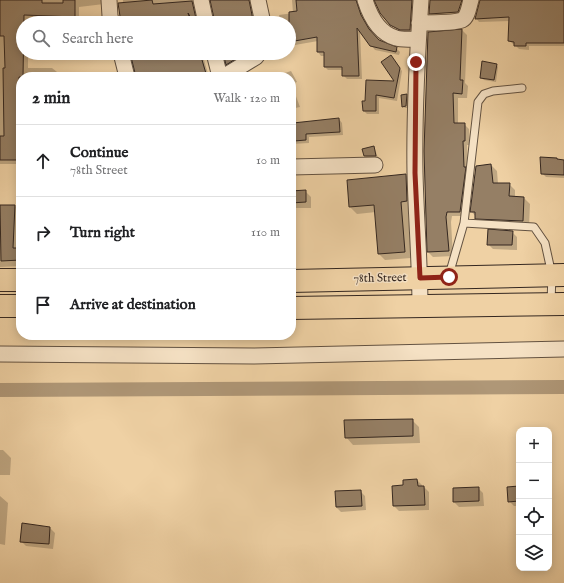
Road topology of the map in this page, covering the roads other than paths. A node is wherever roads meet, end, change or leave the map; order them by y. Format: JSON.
{"nodes":[{"id":1,"x":109,"y":0,"type":"edge"},
{"id":2,"x":201,"y":0,"type":"edge"},
{"id":3,"x":258,"y":0,"type":"edge"},
{"id":4,"x":365,"y":0,"type":"edge"},
{"id":5,"x":421,"y":0,"type":"edge"},
{"id":6,"x":471,"y":0,"type":"edge"},
{"id":7,"x":110,"y":16,"type":"edge"},
{"id":8,"x":204,"y":16,"type":"edge"},
{"id":9,"x":261,"y":16,"type":"edge"},
{"id":10,"x":419,"y":23,"type":"junction"},
{"id":11,"x":418,"y":39,"type":"junction"},
{"id":12,"x":122,"y":60,"type":"edge"},
{"id":13,"x":216,"y":60,"type":"edge"},
{"id":14,"x":251,"y":60,"type":"edge"},
{"id":15,"x":126,"y":72,"type":"edge"},
{"id":16,"x":220,"y":72,"type":"edge"},
{"id":17,"x":230,"y":72,"type":"edge"},
{"id":18,"x":522,"y":88,"type":"dead end"},
{"id":19,"x":375,"y":165,"type":"dead end"},
{"id":20,"x":296,"y":167,"type":"edge"},
{"id":21,"x":464,"y":223,"type":"junction"},
{"id":22,"x":558,"y":275,"type":"edge"},
{"id":23,"x":449,"y":277,"type":"junction"},
{"id":24,"x":420,"y":278,"type":"junction"},
{"id":25,"x":0,"y":280,"type":"edge"},
{"id":26,"x":16,"y":280,"type":"edge"},
{"id":27,"x":296,"y":281,"type":"edge"},
{"id":28,"x":558,"y":304,"type":"edge"},
{"id":29,"x":0,"y":306,"type":"edge"},
{"id":30,"x":16,"y":306,"type":"edge"},
{"id":31,"x":420,"y":307,"type":"junction"},
{"id":32,"x":296,"y":308,"type":"edge"},
{"id":33,"x":564,"y":349,"type":"edge"},
{"id":34,"x":0,"y":354,"type":"edge"}],
"edges":[{"from":1,"to":7,"type":"street"},
{"from":2,"to":8,"type":"street"},
{"from":3,"to":9,"type":"street"},
{"from":4,"to":11,"type":"street"},
{"from":5,"to":10,"type":"street"},
{"from":6,"to":10,"type":"street"},
{"from":10,"to":11,"type":"street"},
{"from":11,"to":24,"type":"street"},
{"from":12,"to":15,"type":"street"},
{"from":13,"to":16,"type":"street"},
{"from":14,"to":17,"type":"street"},
{"from":18,"to":21,"type":"lane"},
{"from":19,"to":20,"type":"street"},
{"from":21,"to":22,"type":"lane"},
{"from":21,"to":23,"type":"lane"},
{"from":22,"to":23,"type":"main road","name":"78th Street"},
{"from":22,"to":28,"type":"lane"},
{"from":23,"to":24,"type":"main road","name":"78th Street"},
{"from":24,"to":27,"type":"main road","name":"78th Street"},
{"from":24,"to":31,"type":"street"},
{"from":25,"to":26,"type":"main road"},
{"from":28,"to":31,"type":"main road"},
{"from":29,"to":30,"type":"main road"},
{"from":31,"to":32,"type":"main road"},
{"from":33,"to":34,"type":"street"}]}
